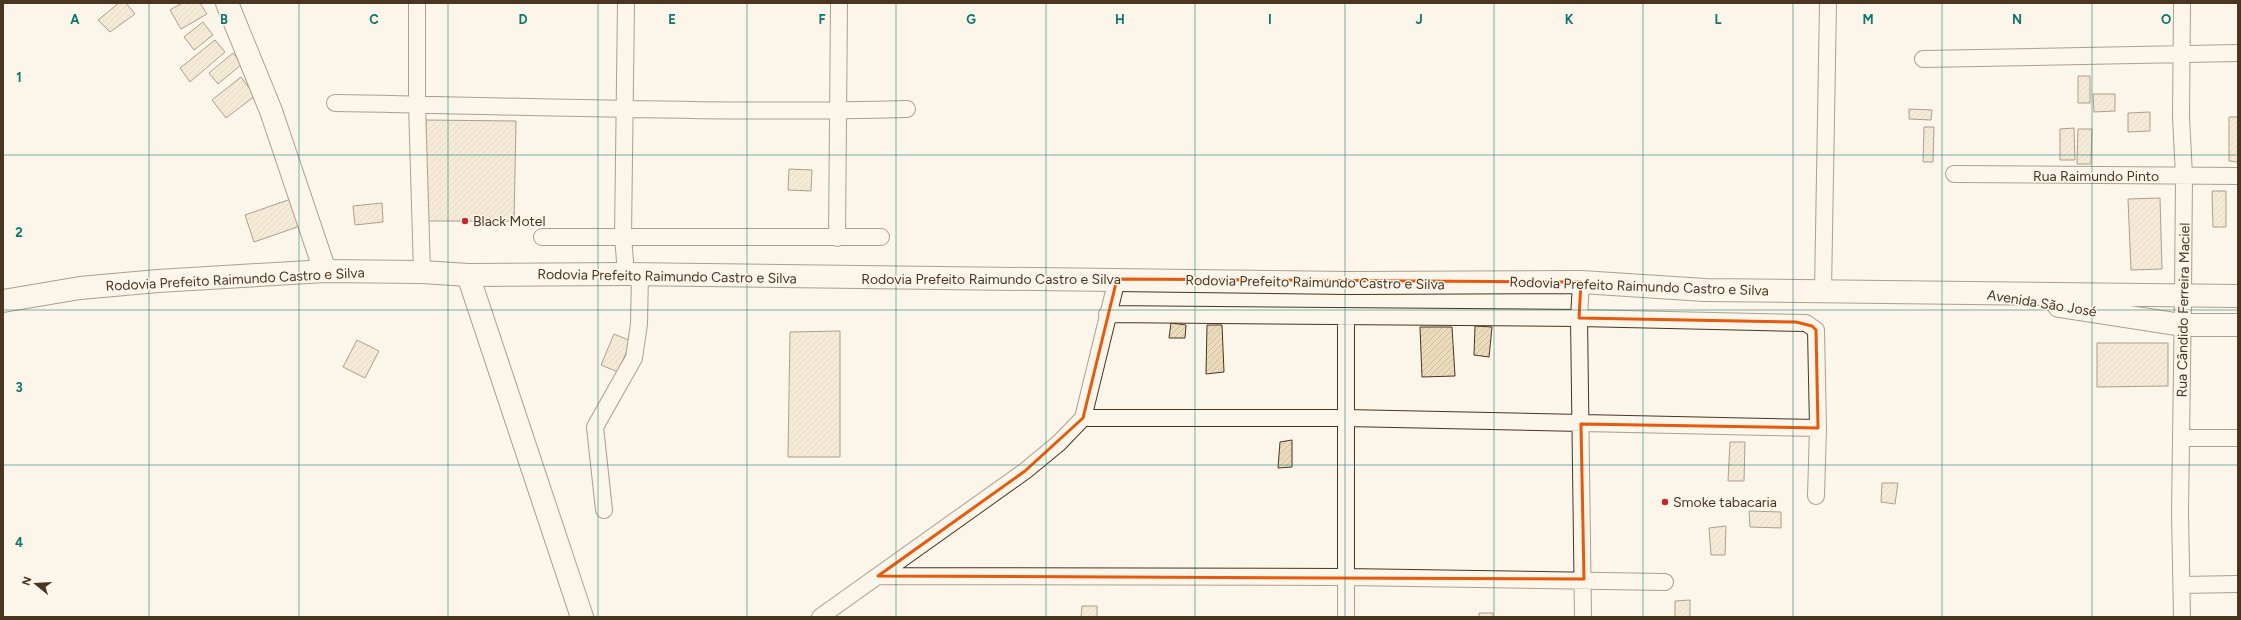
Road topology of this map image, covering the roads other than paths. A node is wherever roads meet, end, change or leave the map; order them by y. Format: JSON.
{"nodes":[{"id":1,"x":227,"y":3,"type":"edge"},
{"id":2,"x":417,"y":3,"type":"edge"},
{"id":3,"x":626,"y":3,"type":"edge"},
{"id":4,"x":839,"y":3,"type":"edge"},
{"id":5,"x":1828,"y":3,"type":"edge"},
{"id":6,"x":2182,"y":3,"type":"edge"},
{"id":7,"x":2183,"y":53,"type":"junction"},
{"id":8,"x":2238,"y":53,"type":"edge"},
{"id":9,"x":1923,"y":59,"type":"dead end"},
{"id":10,"x":335,"y":102,"type":"dead end"},
{"id":11,"x":417,"y":104,"type":"junction"},
{"id":12,"x":625,"y":108,"type":"junction"},
{"id":13,"x":907,"y":109,"type":"dead end"},
{"id":14,"x":838,"y":110,"type":"junction"},
{"id":15,"x":1954,"y":174,"type":"dead end"},
{"id":16,"x":2184,"y":176,"type":"junction"},
{"id":17,"x":2238,"y":176,"type":"edge"},
{"id":18,"x":623,"y":236,"type":"junction"},
{"id":19,"x":542,"y":237,"type":"dead end"},
{"id":20,"x":881,"y":237,"type":"dead end"},
{"id":21,"x":837,"y":238,"type":"junction"},
{"id":22,"x":325,"y":271,"type":"junction"},
{"id":23,"x":422,"y":272,"type":"junction"},
{"id":24,"x":633,"y":274,"type":"junction"},
{"id":25,"x":468,"y":275,"type":"junction"},
{"id":26,"x":1117,"y":279,"type":"junction"},
{"id":27,"x":1581,"y":282,"type":"junction"},
{"id":28,"x":1823,"y":291,"type":"junction"},
{"id":29,"x":1981,"y":293,"type":"junction"},
{"id":30,"x":2183,"y":296,"type":"junction"},
{"id":31,"x":2238,"y":296,"type":"edge"},
{"id":32,"x":3,"y":301,"type":"edge"},
{"id":33,"x":1107,"y":314,"type":"junction"},
{"id":34,"x":1346,"y":316,"type":"junction"},
{"id":35,"x":1579,"y":318,"type":"junction"},
{"id":36,"x":2238,"y":324,"type":"edge"},
{"id":37,"x":2182,"y":325,"type":"junction"},
{"id":38,"x":1083,"y":418,"type":"junction"},
{"id":39,"x":1346,"y":418,"type":"junction"},
{"id":40,"x":1581,"y":424,"type":"junction"},
{"id":41,"x":1818,"y":428,"type":"junction"},
{"id":42,"x":2182,"y":438,"type":"junction"},
{"id":43,"x":2238,"y":438,"type":"edge"},
{"id":44,"x":1816,"y":496,"type":"dead end"},
{"id":45,"x":604,"y":510,"type":"dead end"},
{"id":46,"x":878,"y":576,"type":"junction"},
{"id":47,"x":1346,"y":577,"type":"junction"},
{"id":48,"x":1584,"y":579,"type":"junction"},
{"id":49,"x":1665,"y":582,"type":"dead end"},
{"id":50,"x":2238,"y":584,"type":"edge"},
{"id":51,"x":2182,"y":585,"type":"junction"},
{"id":52,"x":582,"y":617,"type":"edge"},
{"id":53,"x":820,"y":617,"type":"edge"},
{"id":54,"x":1346,"y":617,"type":"edge"},
{"id":55,"x":1583,"y":617,"type":"edge"},
{"id":56,"x":2182,"y":617,"type":"edge"}],
"edges":[{"from":1,"to":22,"type":"main road"},
{"from":2,"to":11,"type":"street"},
{"from":3,"to":12,"type":"street"},
{"from":4,"to":14,"type":"street"},
{"from":5,"to":28,"type":"street"},
{"from":6,"to":7,"type":"street","name":"Rua Cândido Ferreira Maciel"},
{"from":7,"to":8,"type":"street"},
{"from":7,"to":9,"type":"street"},
{"from":7,"to":16,"type":"street","name":"Rua Cândido Ferreira Maciel"},
{"from":10,"to":11,"type":"street"},
{"from":11,"to":12,"type":"street"},
{"from":11,"to":23,"type":"street"},
{"from":12,"to":14,"type":"street"},
{"from":12,"to":18,"type":"street"},
{"from":13,"to":14,"type":"street"},
{"from":14,"to":21,"type":"street"},
{"from":15,"to":16,"type":"street","name":"Rua Raimundo Pinto"},
{"from":16,"to":17,"type":"street","name":"Rua Raimundo Pinto"},
{"from":16,"to":30,"type":"street","name":"Rua Cândido Ferreira Maciel"},
{"from":18,"to":19,"type":"street"},
{"from":18,"to":21,"type":"street"},
{"from":18,"to":24,"type":"street"},
{"from":20,"to":21,"type":"street"},
{"from":22,"to":23,"type":"main road","name":"Rodovia Prefeito Raimundo Castro e Silva"},
{"from":22,"to":32,"type":"main road","name":"Rodovia Prefeito Raimundo Castro e Silva"},
{"from":23,"to":25,"type":"main road","name":"Rodovia Prefeito Raimundo Castro e Silva"},
{"from":24,"to":25,"type":"main road","name":"Rodovia Prefeito Raimundo Castro e Silva"},
{"from":24,"to":26,"type":"main road","name":"Rodovia Prefeito Raimundo Castro e Silva"},
{"from":24,"to":45,"type":"street"},
{"from":25,"to":52,"type":"main road"},
{"from":26,"to":27,"type":"main road","name":"Rodovia Prefeito Raimundo Castro e Silva"},
{"from":26,"to":33,"type":"street"},
{"from":27,"to":28,"type":"main road","name":"Rodovia Prefeito Raimundo Castro e Silva"},
{"from":27,"to":35,"type":"street"},
{"from":28,"to":29,"type":"main road","name":"Rodovia Prefeito Raimundo Castro e Silva"},
{"from":29,"to":30,"type":"main road","name":"Avenida São José"},
{"from":29,"to":37,"type":"main road","name":"Avenida São José"},
{"from":30,"to":31,"type":"main road","name":"Avenida São José"},
{"from":30,"to":37,"type":"street","name":"Rua Cândido Ferreira Maciel"},
{"from":33,"to":34,"type":"street"},
{"from":33,"to":38,"type":"street"},
{"from":34,"to":35,"type":"street"},
{"from":34,"to":39,"type":"street"},
{"from":35,"to":40,"type":"street"},
{"from":35,"to":41,"type":"street"},
{"from":36,"to":37,"type":"main road","name":"Avenida São José"},
{"from":37,"to":42,"type":"street","name":"Rua Cândido Ferreira Maciel"},
{"from":38,"to":39,"type":"street"},
{"from":38,"to":46,"type":"street"},
{"from":39,"to":40,"type":"street"},
{"from":39,"to":47,"type":"street"},
{"from":40,"to":41,"type":"street"},
{"from":40,"to":48,"type":"street"},
{"from":41,"to":44,"type":"street"},
{"from":42,"to":43,"type":"street"},
{"from":42,"to":51,"type":"street","name":"Rua Cândido Ferreira Maciel"},
{"from":46,"to":47,"type":"street"},
{"from":46,"to":53,"type":"street"},
{"from":47,"to":48,"type":"street"},
{"from":47,"to":54,"type":"street"},
{"from":48,"to":49,"type":"street"},
{"from":48,"to":55,"type":"street"},
{"from":50,"to":51,"type":"street"},
{"from":51,"to":56,"type":"street","name":"Rua Cândido Ferreira Maciel"}]}
